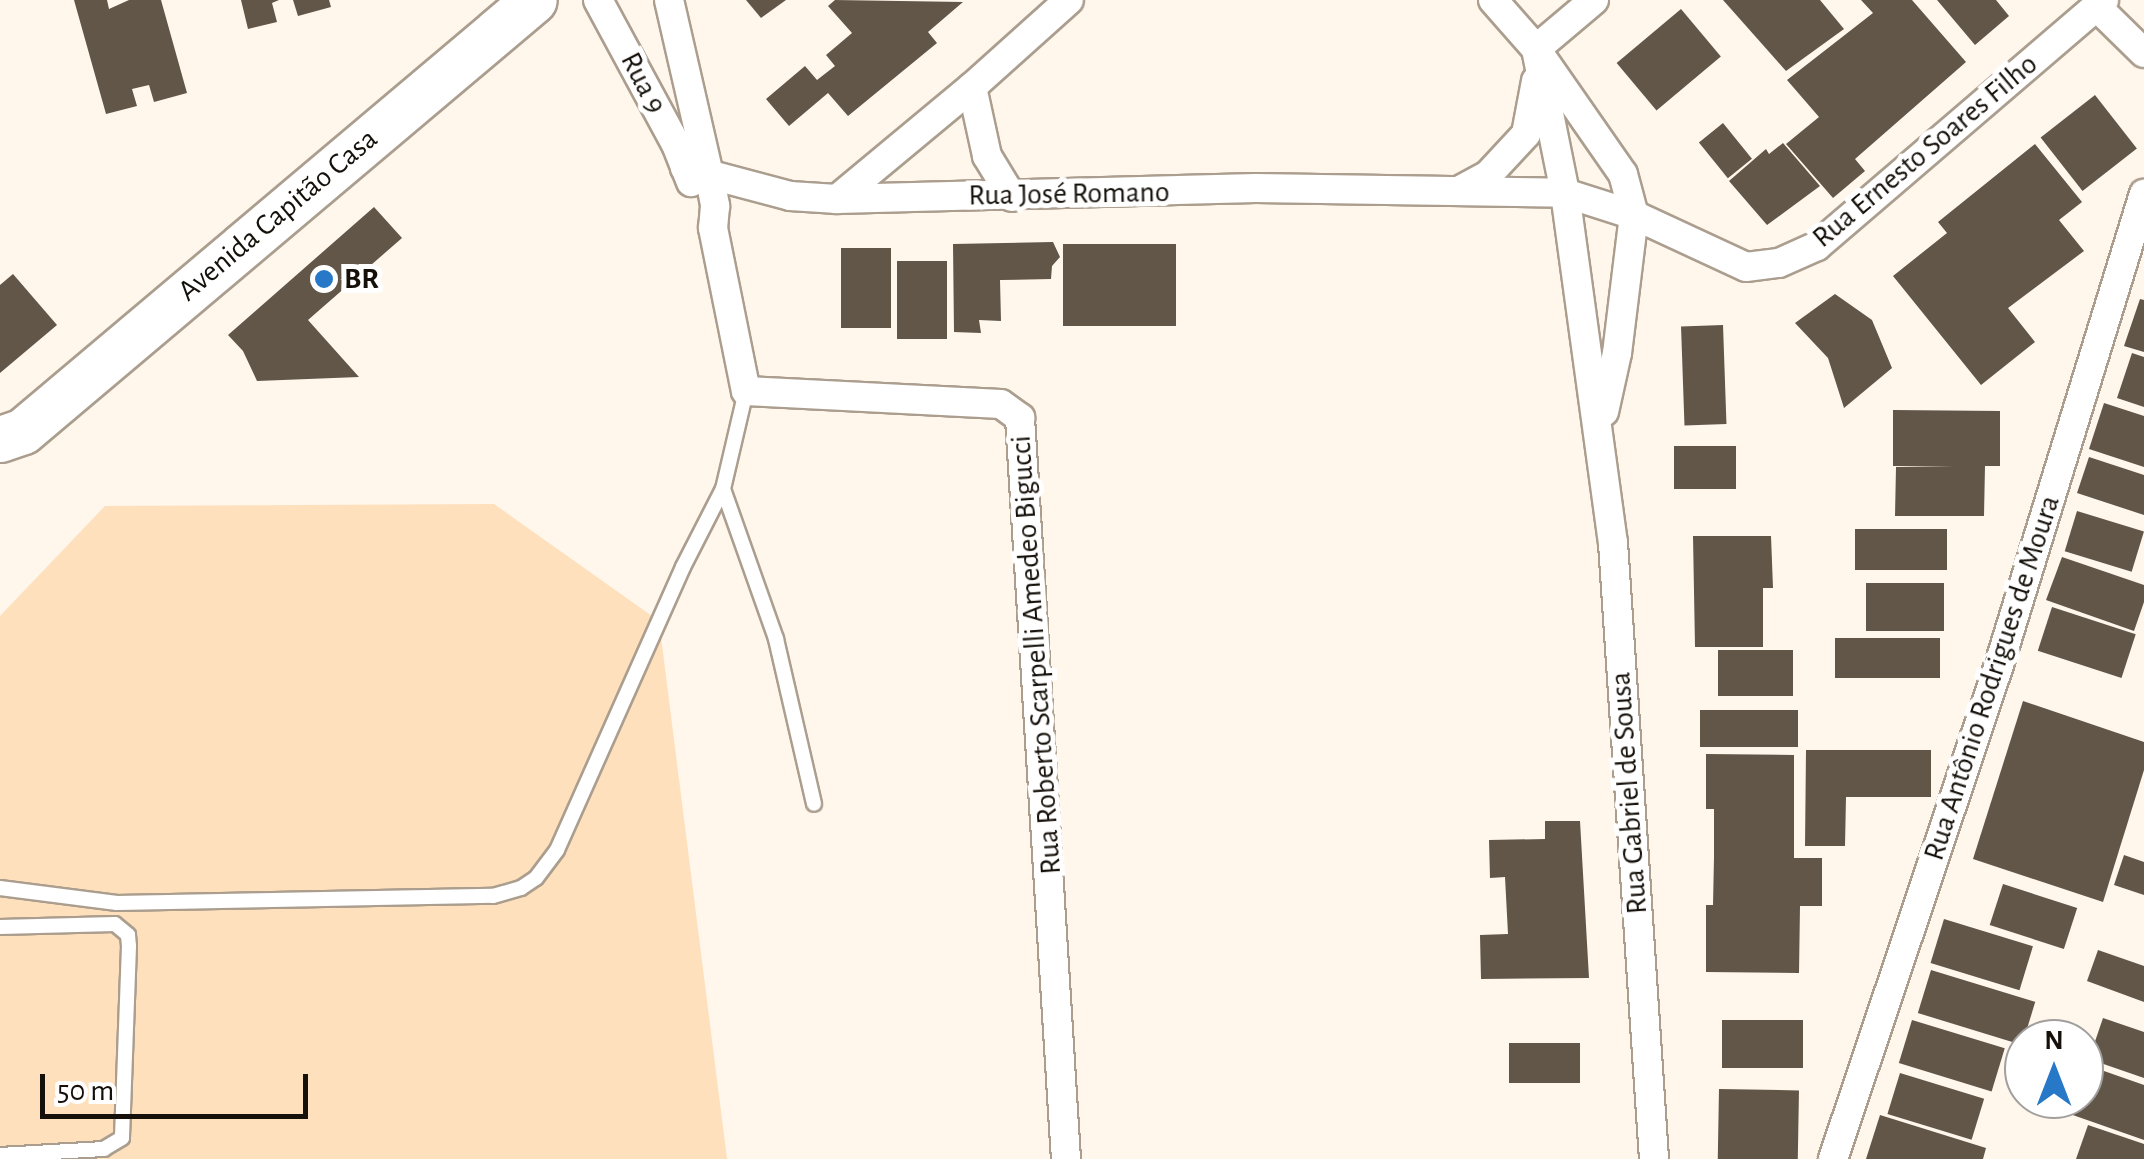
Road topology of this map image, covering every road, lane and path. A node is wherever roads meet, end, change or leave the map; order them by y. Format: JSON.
{"nodes":[{"id":1,"x":534,"y":0,"type":"edge"},
{"id":2,"x":598,"y":0,"type":"edge"},
{"id":3,"x":669,"y":0,"type":"edge"},
{"id":4,"x":1068,"y":0,"type":"edge"},
{"id":5,"x":1493,"y":0,"type":"edge"},
{"id":6,"x":1594,"y":0,"type":"edge"},
{"id":7,"x":2100,"y":3,"type":"edge"},
{"id":8,"x":1536,"y":50,"type":"junction"},
{"id":9,"x":2144,"y":53,"type":"edge"},
{"id":10,"x":972,"y":88,"type":"junction"},
{"id":11,"x":697,"y":171,"type":"junction"},
{"id":12,"x":1457,"y":192,"type":"junction"},
{"id":13,"x":1566,"y":193,"type":"junction"},
{"id":14,"x":2144,"y":194,"type":"edge"},
{"id":15,"x":1012,"y":197,"type":"junction"},
{"id":16,"x":837,"y":199,"type":"junction"},
{"id":17,"x":1634,"y":214,"type":"junction"},
{"id":18,"x":746,"y":392,"type":"junction"},
{"id":19,"x":1600,"y":428,"type":"junction"},
{"id":20,"x":12,"y":435,"type":"edge"},
{"id":21,"x":0,"y":476,"type":"edge"},
{"id":22,"x":722,"y":489,"type":"junction"},
{"id":23,"x":814,"y":804,"type":"dead end"},
{"id":24,"x":0,"y":888,"type":"edge"},
{"id":25,"x":0,"y":927,"type":"edge"},
{"id":26,"x":0,"y":1154,"type":"edge"},
{"id":27,"x":1066,"y":1159,"type":"edge"},
{"id":28,"x":1654,"y":1159,"type":"edge"},
{"id":29,"x":1833,"y":1159,"type":"edge"}],
"edges":[{"from":1,"to":20,"type":"main road","name":"Avenida Capitão Casa"},
{"from":2,"to":11,"type":"street","name":"Rua 9"},
{"from":3,"to":11,"type":"street","name":"Rua 9"},
{"from":4,"to":10,"type":"street"},
{"from":5,"to":8,"type":"street","name":"Rua Gabriel de Sousa"},
{"from":6,"to":8,"type":"street"},
{"from":7,"to":9,"type":"street"},
{"from":7,"to":17,"type":"street","name":"Rua Ernesto Soares Filho"},
{"from":8,"to":12,"type":"street"},
{"from":8,"to":13,"type":"street","name":"Rua Gabriel de Sousa"},
{"from":8,"to":17,"type":"street","name":"Rua Gabriel de Sousa"},
{"from":10,"to":15,"type":"street"},
{"from":10,"to":16,"type":"street"},
{"from":11,"to":16,"type":"street","name":"Rua José Romano"},
{"from":11,"to":18,"type":"street"},
{"from":12,"to":13,"type":"street","name":"Rua José Romano"},
{"from":12,"to":15,"type":"street","name":"Rua José Romano"},
{"from":13,"to":17,"type":"street","name":"Rua Ernesto Soares Filho"},
{"from":13,"to":19,"type":"street","name":"Rua Gabriel de Sousa"},
{"from":14,"to":29,"type":"street","name":"Rua Antônio Rodrigues de Moura"},
{"from":15,"to":16,"type":"street","name":"Rua José Romano"},
{"from":17,"to":19,"type":"street","name":"Rua Gabriel de Sousa"},
{"from":18,"to":22,"type":"lane"},
{"from":18,"to":27,"type":"street","name":"Rua Roberto Scarpelli Amedeo Bigucci"},
{"from":19,"to":28,"type":"street","name":"Rua Gabriel de Sousa"},
{"from":20,"to":21,"type":"main road","name":"Avenida Capitão Casa"},
{"from":22,"to":23,"type":"lane"},
{"from":22,"to":24,"type":"lane"},
{"from":25,"to":26,"type":"lane"}]}
